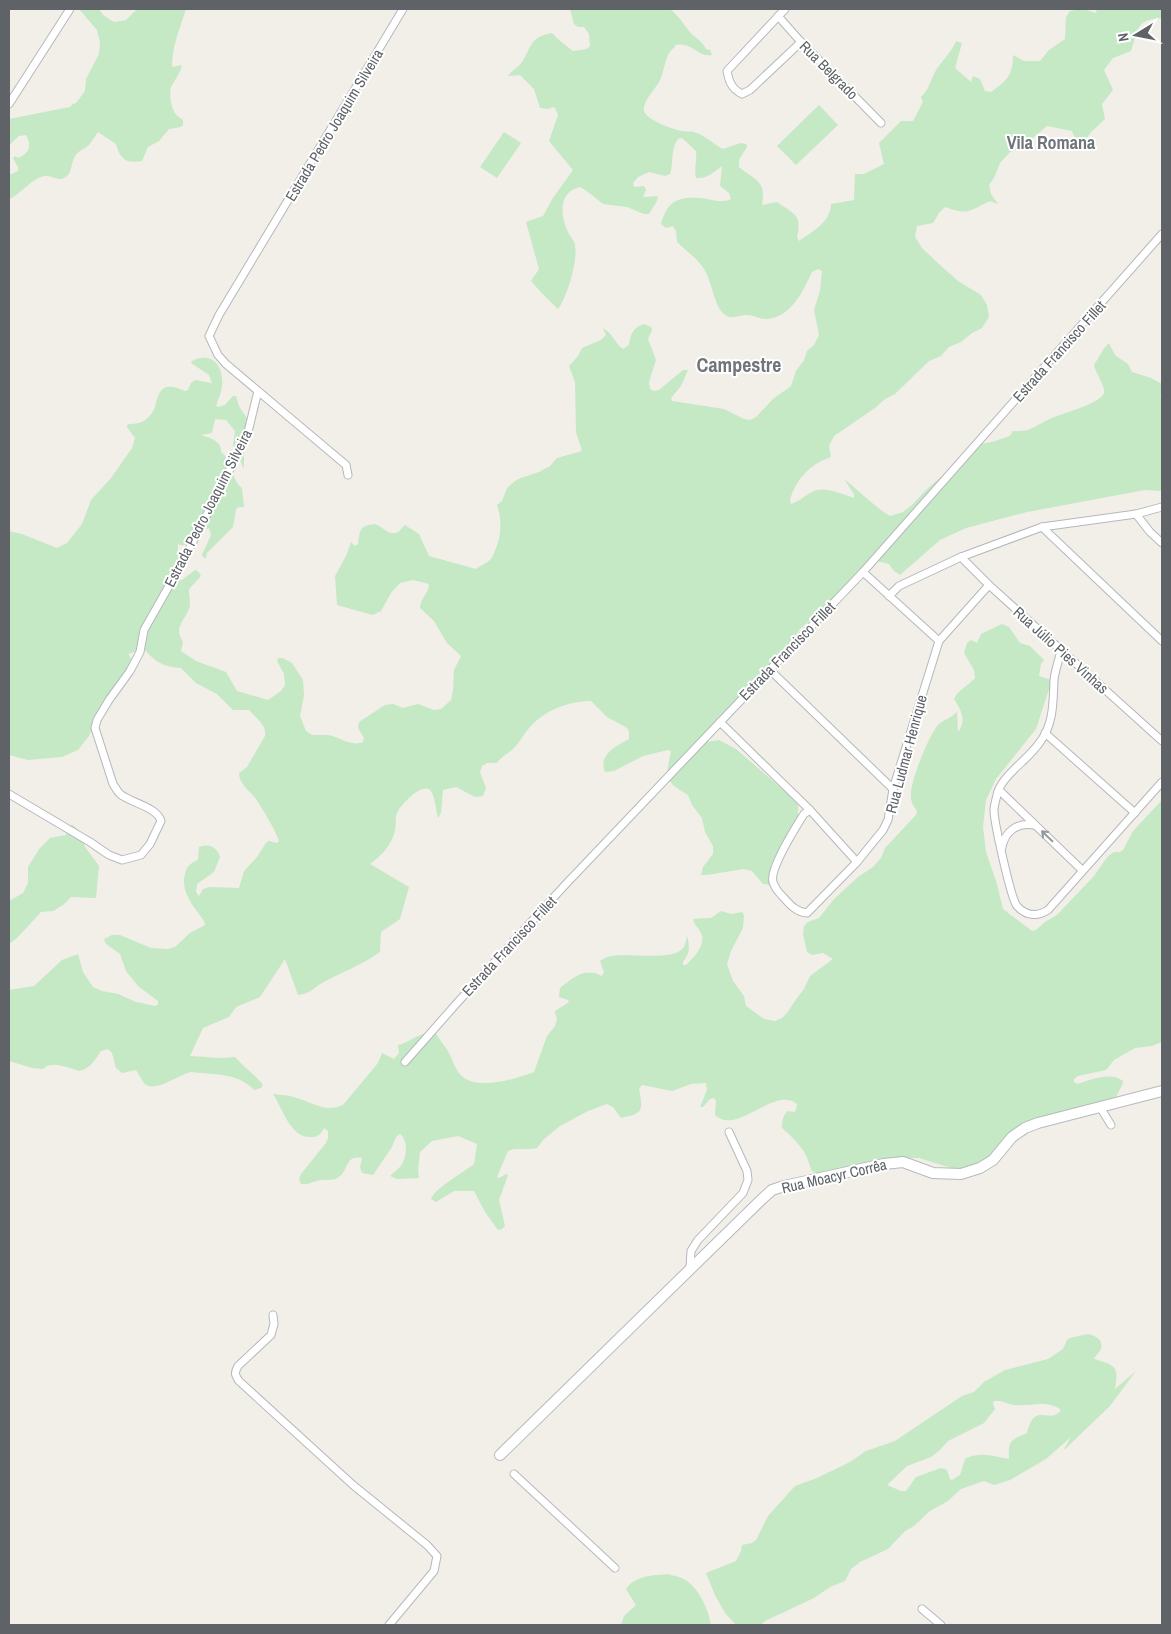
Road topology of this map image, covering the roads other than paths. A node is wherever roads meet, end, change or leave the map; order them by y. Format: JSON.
{"nodes":[{"id":1,"x":70,"y":9,"type":"edge"},
{"id":2,"x":404,"y":9,"type":"edge"},
{"id":3,"x":785,"y":9,"type":"edge"},
{"id":4,"x":778,"y":16,"type":"junction"},
{"id":5,"x":801,"y":42,"type":"junction"},
{"id":6,"x":9,"y":104,"type":"edge"},
{"id":7,"x":881,"y":123,"type":"dead end"},
{"id":8,"x":1162,"y":234,"type":"edge"},
{"id":9,"x":258,"y":391,"type":"junction"},
{"id":10,"x":348,"y":475,"type":"dead end"},
{"id":11,"x":1162,"y":507,"type":"edge"},
{"id":12,"x":1136,"y":514,"type":"junction"},
{"id":13,"x":1042,"y":527,"type":"junction"},
{"id":14,"x":1162,"y":543,"type":"edge"},
{"id":15,"x":961,"y":557,"type":"junction"},
{"id":16,"x":862,"y":572,"type":"junction"},
{"id":17,"x":989,"y":585,"type":"junction"},
{"id":18,"x":889,"y":596,"type":"junction"},
{"id":19,"x":1162,"y":641,"type":"edge"},
{"id":20,"x":939,"y":642,"type":"junction"},
{"id":21,"x":1061,"y":650,"type":"junction"},
{"id":22,"x":770,"y":670,"type":"junction"},
{"id":23,"x":720,"y":722,"type":"junction"},
{"id":24,"x":1045,"y":733,"type":"junction"},
{"id":25,"x":1162,"y":741,"type":"edge"},
{"id":26,"x":1162,"y":782,"type":"edge"},
{"id":27,"x":893,"y":789,"type":"junction"},
{"id":28,"x":999,"y":790,"type":"junction"},
{"id":29,"x":9,"y":794,"type":"edge"},
{"id":30,"x":810,"y":810,"type":"junction"},
{"id":31,"x":1134,"y":813,"type":"junction"},
{"id":32,"x":1035,"y":825,"type":"junction"},
{"id":33,"x":1002,"y":852,"type":"junction"},
{"id":34,"x":856,"y":862,"type":"junction"},
{"id":35,"x":1082,"y":870,"type":"junction"},
{"id":36,"x":405,"y":1062,"type":"dead end"},
{"id":37,"x":1162,"y":1091,"type":"edge"},
{"id":38,"x":1100,"y":1107,"type":"junction"},
{"id":39,"x":1111,"y":1125,"type":"dead end"},
{"id":40,"x":729,"y":1132,"type":"dead end"},
{"id":41,"x":690,"y":1268,"type":"junction"},
{"id":42,"x":273,"y":1315,"type":"dead end"},
{"id":43,"x":500,"y":1455,"type":"dead end"},
{"id":44,"x":514,"y":1474,"type":"dead end"},
{"id":45,"x":615,"y":1568,"type":"dead end"},
{"id":46,"x":922,"y":1609,"type":"dead end"},
{"id":47,"x":389,"y":1625,"type":"edge"},
{"id":48,"x":939,"y":1625,"type":"edge"}],
"edges":[{"from":1,"to":6,"type":"street"},
{"from":2,"to":9,"type":"street","name":"Estrada Pedro Joaquim Silveira"},
{"from":3,"to":4,"type":"street"},
{"from":4,"to":5,"type":"street","name":"Rua Belgrado"},
{"from":4,"to":5,"type":"street"},
{"from":5,"to":7,"type":"street","name":"Rua Belgrado"},
{"from":8,"to":16,"type":"street","name":"Estrada Francisco Fillet"},
{"from":9,"to":10,"type":"street"},
{"from":9,"to":29,"type":"street","name":"Estrada Pedro Joaquim Silveira"},
{"from":11,"to":12,"type":"street"},
{"from":12,"to":13,"type":"street"},
{"from":12,"to":14,"type":"street"},
{"from":13,"to":15,"type":"street"},
{"from":13,"to":19,"type":"street"},
{"from":15,"to":17,"type":"street","name":"Rua Júlio Pies Vinhas"},
{"from":15,"to":18,"type":"street"},
{"from":16,"to":18,"type":"street"},
{"from":16,"to":22,"type":"street","name":"Estrada Francisco Fillet"},
{"from":17,"to":20,"type":"street","name":"Rua Ludmar Henrique"},
{"from":17,"to":21,"type":"street","name":"Rua Júlio Pies Vinhas"},
{"from":18,"to":20,"type":"street"},
{"from":20,"to":27,"type":"street","name":"Rua Ludmar Henrique"},
{"from":21,"to":24,"type":"street"},
{"from":21,"to":25,"type":"street","name":"Rua Júlio Pies Vinhas"},
{"from":22,"to":23,"type":"street","name":"Estrada Francisco Fillet"},
{"from":22,"to":27,"type":"street"},
{"from":23,"to":30,"type":"street"},
{"from":23,"to":36,"type":"street","name":"Estrada Francisco Fillet"},
{"from":24,"to":28,"type":"street"},
{"from":24,"to":31,"type":"street"},
{"from":26,"to":31,"type":"street"},
{"from":27,"to":34,"type":"street","name":"Rua Ludmar Henrique"},
{"from":28,"to":32,"type":"street"},
{"from":28,"to":33,"type":"street"},
{"from":30,"to":34,"type":"street"},
{"from":30,"to":34,"type":"street","name":"Rua Ludmar Henrique"},
{"from":31,"to":35,"type":"street"},
{"from":32,"to":33,"type":"street"},
{"from":35,"to":32,"type":"street","one_way":true},
{"from":33,"to":35,"type":"street"},
{"from":37,"to":38,"type":"street","name":"Rua Moacyr Corrêa"},
{"from":38,"to":39,"type":"street"},
{"from":38,"to":41,"type":"street","name":"Rua Moacyr Corrêa"},
{"from":40,"to":41,"type":"street"},
{"from":41,"to":43,"type":"street","name":"Rua Moacyr Corrêa"},
{"from":42,"to":47,"type":"street"},
{"from":44,"to":45,"type":"street"},
{"from":46,"to":48,"type":"street"}]}
